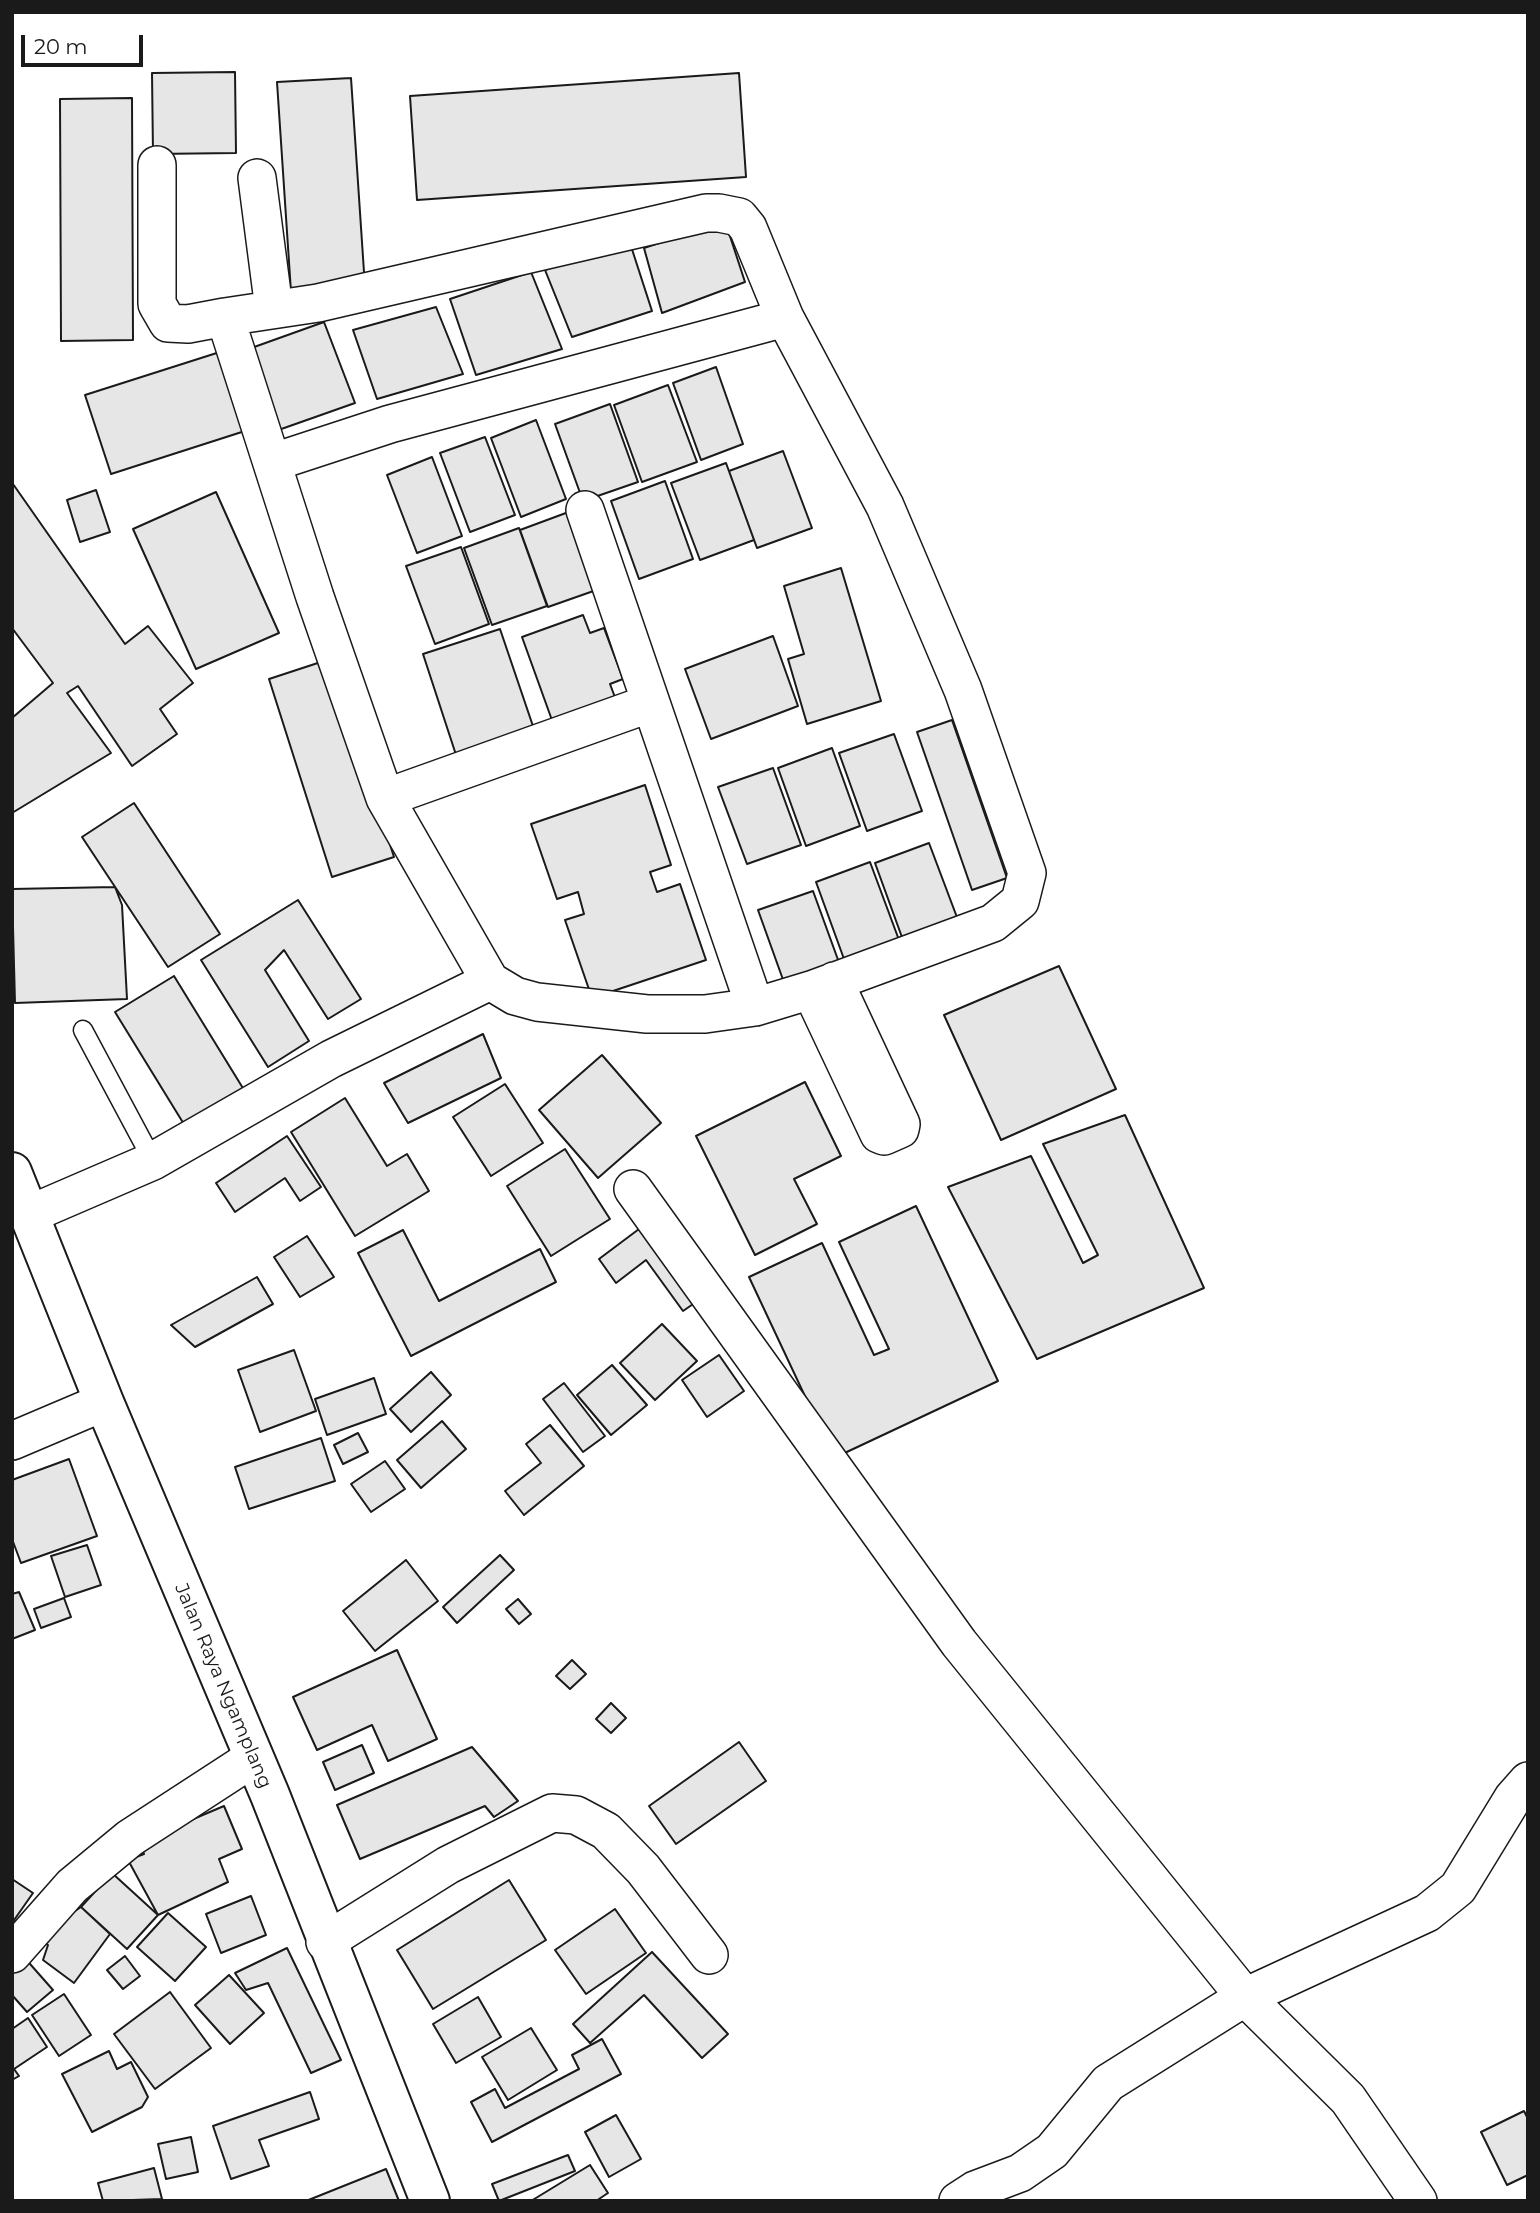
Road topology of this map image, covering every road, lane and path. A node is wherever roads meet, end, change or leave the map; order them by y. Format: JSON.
{"nodes":[{"id":1,"x":157,"y":165,"type":"dead end"},
{"id":2,"x":257,"y":178,"type":"dead end"},
{"id":3,"x":275,"y":309,"type":"junction"},
{"id":4,"x":225,"y":317,"type":"junction"},
{"id":5,"x":785,"y":318,"type":"junction"},
{"id":6,"x":274,"y":461,"type":"junction"},
{"id":7,"x":585,"y":510,"type":"dead end"},
{"id":8,"x":650,"y":703,"type":"junction"},
{"id":9,"x":385,"y":798,"type":"junction"},
{"id":10,"x":489,"y":981,"type":"junction"},
{"id":11,"x":755,"y":1007,"type":"junction"},
{"id":12,"x":83,"y":1030,"type":"dead end"},
{"id":13,"x":153,"y":1161,"type":"junction"},
{"id":14,"x":12,"y":1172,"type":"edge"},
{"id":15,"x":633,"y":1189,"type":"dead end"},
{"id":16,"x":30,"y":1214,"type":"junction"},
{"id":17,"x":104,"y":1402,"type":"junction"},
{"id":18,"x":12,"y":1441,"type":"edge"},
{"id":19,"x":253,"y":1758,"type":"junction"},
{"id":20,"x":1528,"y":1781,"type":"edge"},
{"id":21,"x":325,"y":1942,"type":"junction"},
{"id":22,"x":12,"y":1954,"type":"edge"},
{"id":23,"x":709,"y":1955,"type":"dead end"},
{"id":24,"x":1245,"y":1997,"type":"junction"},
{"id":25,"x":430,"y":2201,"type":"edge"},
{"id":26,"x":958,"y":2201,"type":"edge"},
{"id":27,"x":1418,"y":2201,"type":"edge"}],
"edges":[{"from":1,"to":4,"type":"street"},
{"from":2,"to":3,"type":"street"},
{"from":3,"to":4,"type":"street"},
{"from":3,"to":5,"type":"street"},
{"from":4,"to":6,"type":"street"},
{"from":5,"to":6,"type":"street"},
{"from":5,"to":11,"type":"street"},
{"from":6,"to":9,"type":"street"},
{"from":7,"to":8,"type":"street"},
{"from":8,"to":9,"type":"street"},
{"from":8,"to":11,"type":"street"},
{"from":9,"to":10,"type":"street"},
{"from":10,"to":11,"type":"street"},
{"from":10,"to":13,"type":"street"},
{"from":12,"to":13,"type":"lane"},
{"from":13,"to":16,"type":"street"},
{"from":14,"to":16,"type":"main road","name":"Jalan Raya Ngamplang"},
{"from":15,"to":24,"type":"street"},
{"from":16,"to":17,"type":"main road","name":"Jalan Raya Ngamplang"},
{"from":17,"to":18,"type":"street"},
{"from":17,"to":19,"type":"main road","name":"Jalan Raya Ngamplang"},
{"from":19,"to":21,"type":"main road","name":"Jalan Raya Ngamplang"},
{"from":19,"to":22,"type":"street"},
{"from":20,"to":24,"type":"street"},
{"from":21,"to":23,"type":"street"},
{"from":21,"to":25,"type":"main road","name":"Jalan Raya Ngamplang"},
{"from":24,"to":26,"type":"street"},
{"from":24,"to":27,"type":"street"}]}
